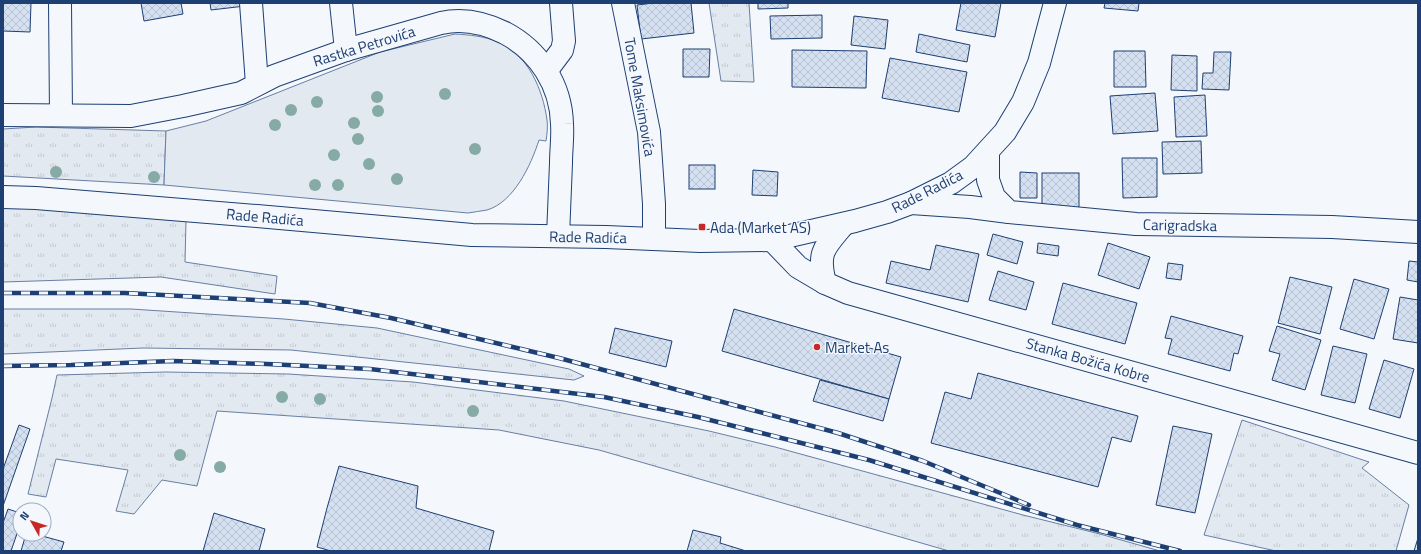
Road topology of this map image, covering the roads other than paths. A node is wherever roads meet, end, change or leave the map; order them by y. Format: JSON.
{"nodes":[{"id":1,"x":60,"y":3,"type":"edge"},
{"id":2,"x":251,"y":3,"type":"edge"},
{"id":3,"x":341,"y":3,"type":"edge"},
{"id":4,"x":561,"y":3,"type":"edge"},
{"id":5,"x":622,"y":3,"type":"edge"},
{"id":6,"x":1055,"y":3,"type":"edge"},
{"id":7,"x":346,"y":50,"type":"junction"},
{"id":8,"x":547,"y":70,"type":"junction"},
{"id":9,"x":257,"y":84,"type":"junction"},
{"id":10,"x":60,"y":114,"type":"junction"},
{"id":11,"x":3,"y":115,"type":"edge"},
{"id":12,"x":988,"y":152,"type":"junction"},
{"id":13,"x":3,"y":197,"type":"edge"},
{"id":14,"x":911,"y":203,"type":"junction"},
{"id":15,"x":1010,"y":212,"type":"junction"},
{"id":16,"x":844,"y":224,"type":"junction"},
{"id":17,"x":1418,"y":232,"type":"edge"},
{"id":18,"x":558,"y":236,"type":"junction"},
{"id":19,"x":654,"y":238,"type":"junction"},
{"id":20,"x":772,"y":240,"type":"junction"},
{"id":21,"x":825,"y":283,"type":"junction"},
{"id":22,"x":1418,"y":453,"type":"edge"}],
"edges":[{"from":1,"to":10,"type":"street"},
{"from":2,"to":9,"type":"street"},
{"from":3,"to":7,"type":"street"},
{"from":4,"to":8,"type":"street"},
{"from":5,"to":19,"type":"street","name":"Tome Maksimovića"},
{"from":6,"to":12,"type":"street","name":"Rade Radića"},
{"from":7,"to":8,"type":"street","name":"Rastka Petrovića"},
{"from":7,"to":9,"type":"street","name":"Rastka Petrovića"},
{"from":8,"to":18,"type":"street","name":"Rastka Petrovića"},
{"from":9,"to":10,"type":"street","name":"Rastka Petrovića"},
{"from":10,"to":11,"type":"street","name":"Rastka Petrovića"},
{"from":12,"to":14,"type":"street","name":"Rade Radića"},
{"from":12,"to":15,"type":"street"},
{"from":13,"to":18,"type":"street","name":"Rade Radića"},
{"from":14,"to":15,"type":"street","name":"Carigradska"},
{"from":14,"to":16,"type":"street","name":"Rade Radića"},
{"from":15,"to":17,"type":"street","name":"Carigradska"},
{"from":16,"to":20,"type":"street","name":"Rade Radića"},
{"from":16,"to":21,"type":"street"},
{"from":18,"to":19,"type":"street","name":"Rade Radića"},
{"from":19,"to":20,"type":"street","name":"Rade Radića"},
{"from":20,"to":21,"type":"street","name":"Stanka Božića Kobre"},
{"from":21,"to":22,"type":"street","name":"Stanka Božića Kobre"}]}
